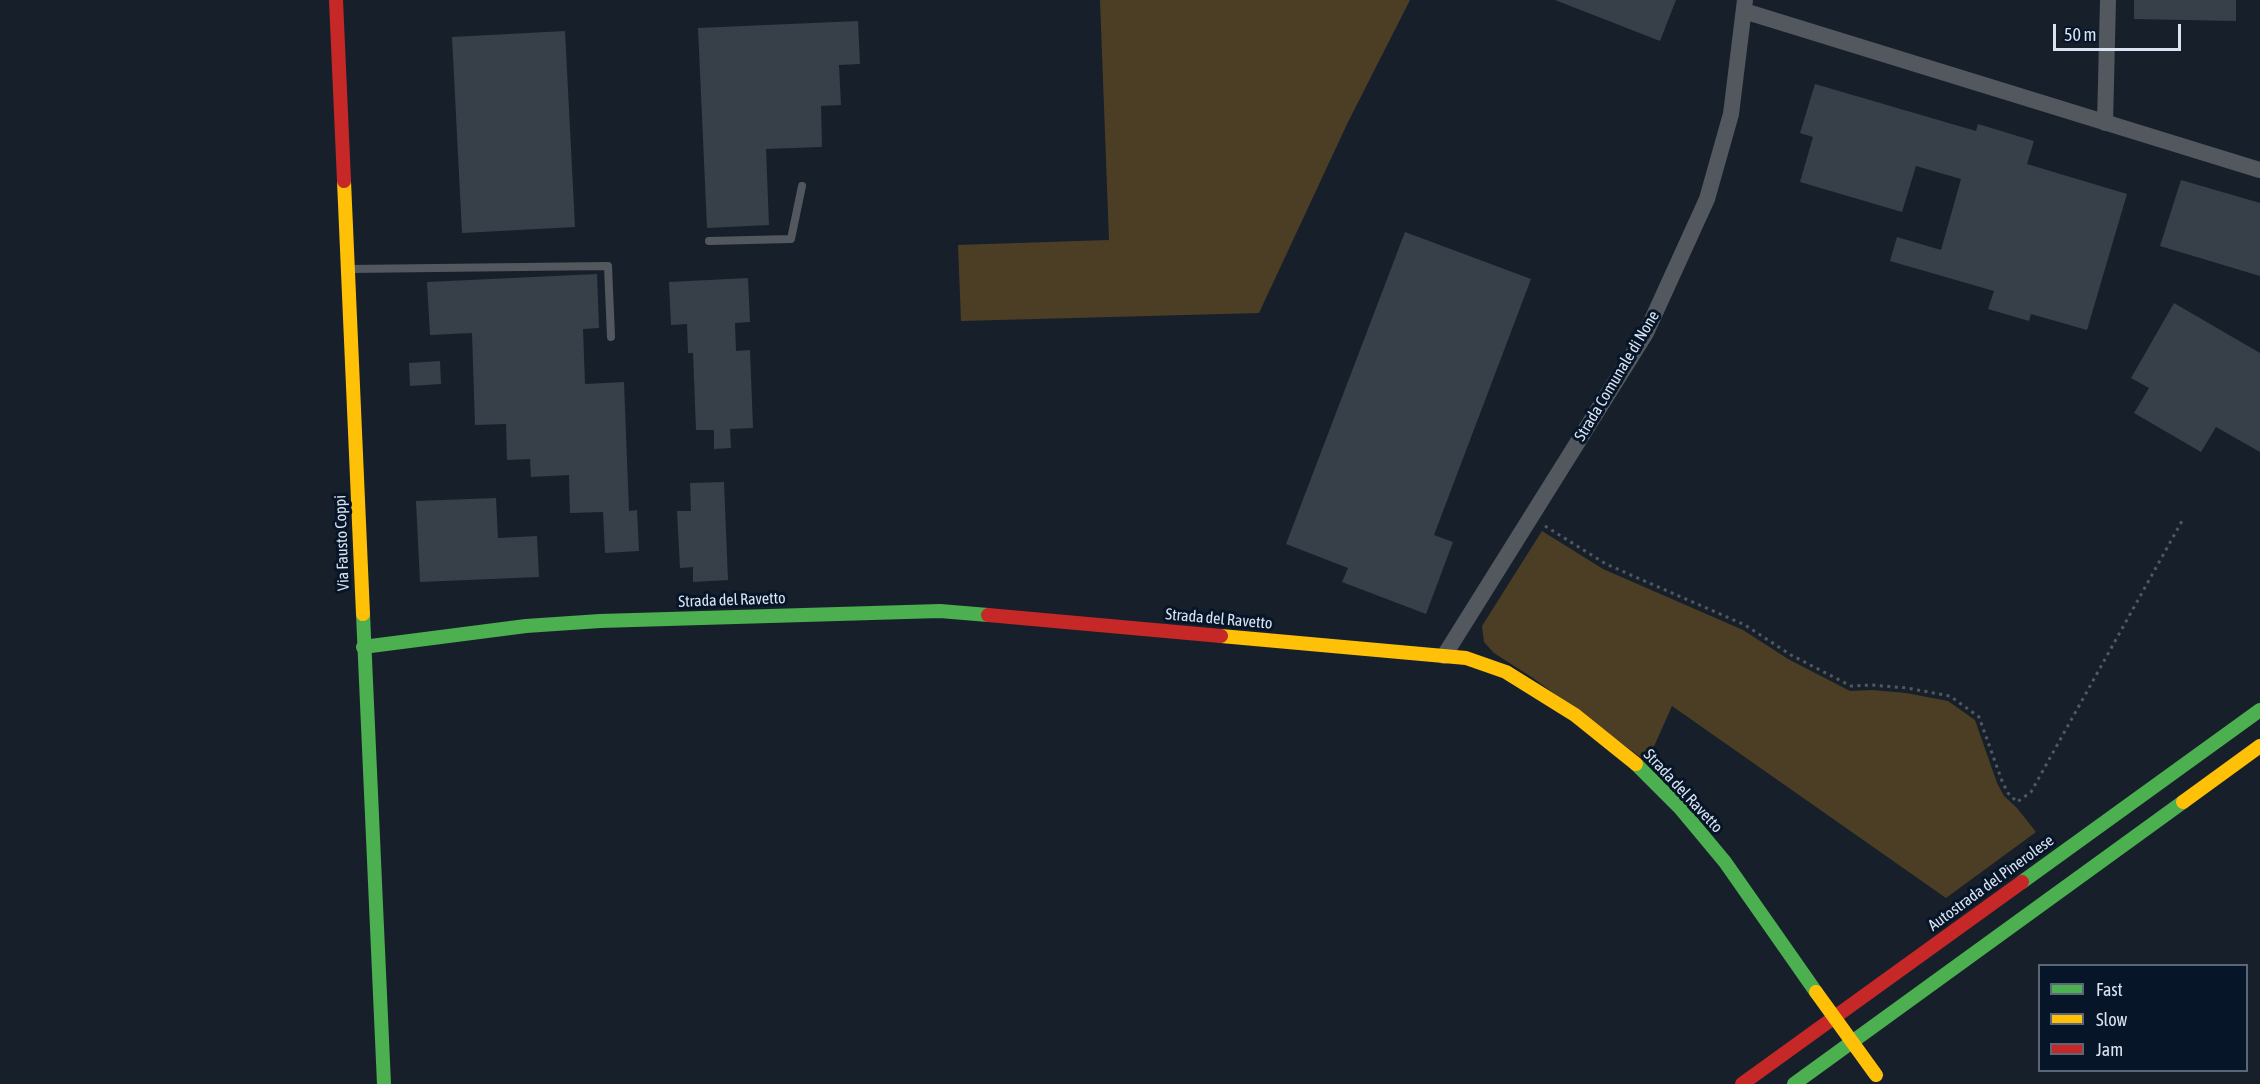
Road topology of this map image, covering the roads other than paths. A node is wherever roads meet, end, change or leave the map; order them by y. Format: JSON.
{"nodes":[{"id":1,"x":336,"y":0,"type":"edge"},
{"id":2,"x":2108,"y":0,"type":"edge"},
{"id":3,"x":1744,"y":6,"type":"edge"},
{"id":4,"x":2105,"y":123,"type":"junction"},
{"id":5,"x":2260,"y":170,"type":"edge"},
{"id":6,"x":802,"y":186,"type":"dead end"},
{"id":7,"x":709,"y":241,"type":"dead end"},
{"id":8,"x":347,"y":269,"type":"junction"},
{"id":9,"x":611,"y":338,"type":"dead end"},
{"id":10,"x":363,"y":647,"type":"junction"},
{"id":11,"x":1444,"y":656,"type":"junction"},
{"id":12,"x":2260,"y":710,"type":"edge"},
{"id":13,"x":2260,"y":746,"type":"edge"},
{"id":14,"x":1880,"y":1080,"type":"edge"},
{"id":15,"x":384,"y":1084,"type":"edge"},
{"id":16,"x":1742,"y":1084,"type":"edge"},
{"id":17,"x":1794,"y":1084,"type":"edge"}],
"edges":[{"from":1,"to":8,"type":"main road","name":"Via Fausto Coppi"},
{"from":2,"to":4,"type":"street"},
{"from":3,"to":4,"type":"street"},
{"from":3,"to":11,"type":"street","name":"Strada Comunale di None"},
{"from":4,"to":5,"type":"street"},
{"from":6,"to":7,"type":"lane"},
{"from":8,"to":9,"type":"lane"},
{"from":8,"to":10,"type":"main road","name":"Via Fausto Coppi"},
{"from":10,"to":11,"type":"main road","name":"Strada del Ravetto"},
{"from":10,"to":15,"type":"main road","name":"Via Fausto Coppi"},
{"from":11,"to":14,"type":"main road","name":"Strada del Ravetto","bridge":true},
{"from":12,"to":16,"type":"main road","name":"Autostrada del Pinerolese"},
{"from":13,"to":17,"type":"main road"}]}
